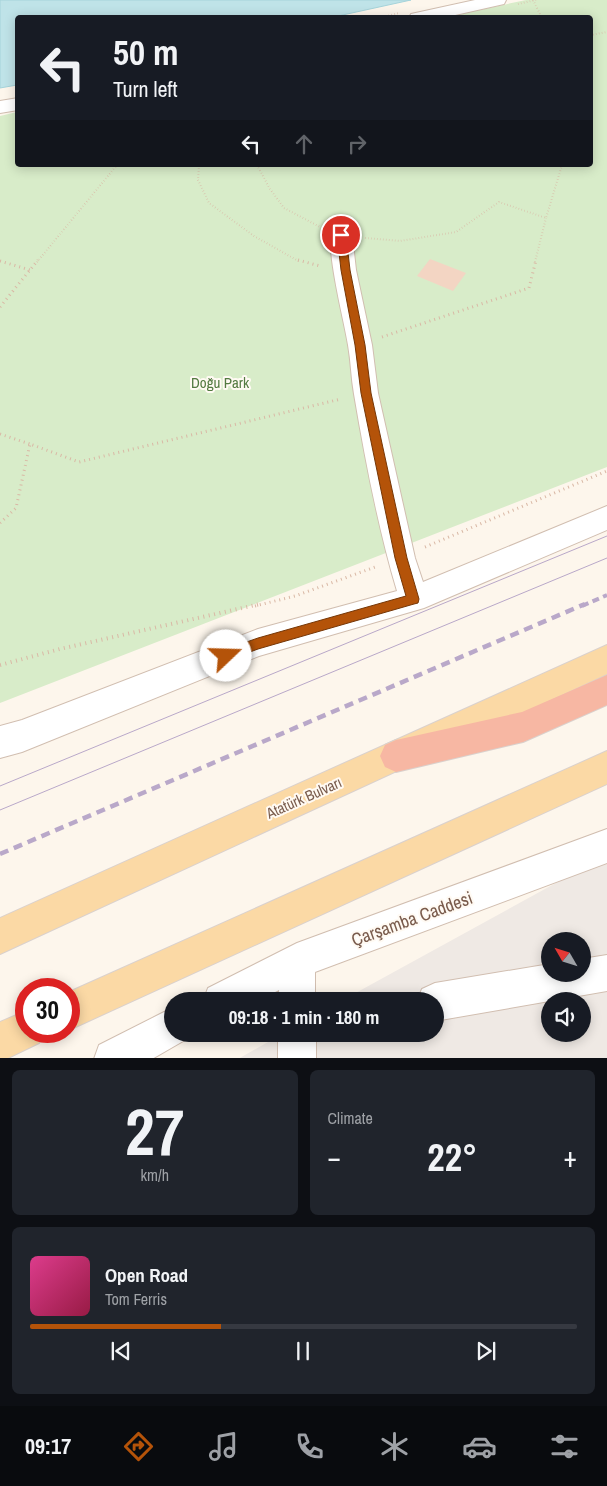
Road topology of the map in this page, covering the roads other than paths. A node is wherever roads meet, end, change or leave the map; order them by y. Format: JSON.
{"nodes":[{"id":1,"x":498,"y":0,"type":"edge"},
{"id":2,"x":430,"y":15,"type":"edge"},
{"id":3,"x":15,"y":104,"type":"edge"},
{"id":4,"x":0,"y":107,"type":"edge"},
{"id":5,"x":341,"y":235,"type":"road end"},
{"id":6,"x":607,"y":518,"type":"edge"},
{"id":7,"x":414,"y":599,"type":"junction"},
{"id":8,"x":607,"y":659,"type":"edge"},
{"id":9,"x":607,"y":690,"type":"edge"},
{"id":10,"x":0,"y":742,"type":"edge"},
{"id":11,"x":396,"y":756,"type":"junction"},
{"id":12,"x":607,"y":768,"type":"edge"},
{"id":13,"x":607,"y":846,"type":"edge"},
{"id":14,"x":0,"y":936,"type":"edge"},
{"id":15,"x":297,"y":961,"type":"junction"},
{"id":16,"x":607,"y":973,"type":"edge"},
{"id":17,"x":238,"y":992,"type":"edge"},
{"id":18,"x":297,"y":992,"type":"edge"},
{"id":19,"x":444,"y":1000,"type":"edge"},
{"id":20,"x":80,"y":1006,"type":"edge"},
{"id":21,"x":164,"y":1031,"type":"edge"},
{"id":22,"x":15,"y":1035,"type":"edge"},
{"id":23,"x":0,"y":1042,"type":"edge"},
{"id":24,"x":297,"y":1042,"type":"edge"},
{"id":25,"x":113,"y":1058,"type":"edge"},
{"id":26,"x":297,"y":1058,"type":"edge"}],
"edges":[{"from":1,"to":2,"type":"street"},
{"from":3,"to":4,"type":"street"},
{"from":5,"to":7,"type":"street"},
{"from":6,"to":7,"type":"street"},
{"from":7,"to":10,"type":"street"},
{"from":8,"to":11,"type":"main road","name":"Atatürk Bulvarı"},
{"from":9,"to":11,"type":"highway"},
{"from":11,"to":14,"type":"main road","name":"Atatürk Bulvarı"},
{"from":12,"to":20,"type":"main road"},
{"from":13,"to":15,"type":"street","name":"Çarşamba Caddesi"},
{"from":15,"to":17,"type":"street","name":"Çarşamba Caddesi"},
{"from":15,"to":18,"type":"street"},
{"from":16,"to":19,"type":"street"},
{"from":21,"to":25,"type":"street"},
{"from":22,"to":23,"type":"main road"},
{"from":24,"to":26,"type":"street"}]}
